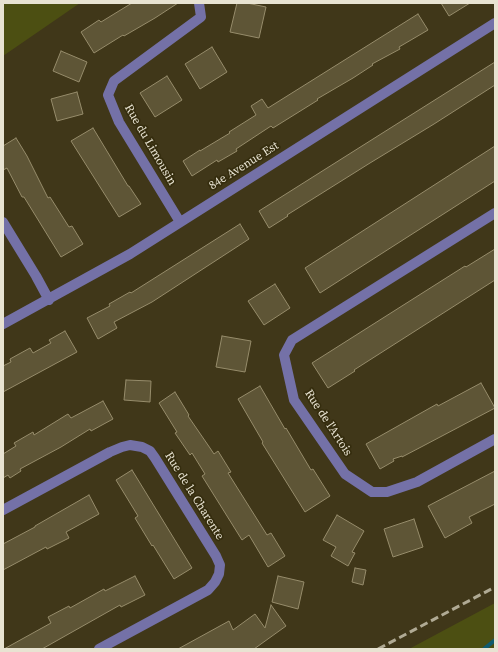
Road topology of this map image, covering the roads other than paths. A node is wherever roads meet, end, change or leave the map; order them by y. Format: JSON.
{"nodes":[{"id":1,"x":199,"y":3,"type":"edge"},
{"id":2,"x":495,"y":23,"type":"edge"},
{"id":3,"x":495,"y":212,"type":"edge"},
{"id":4,"x":3,"y":222,"type":"edge"},
{"id":5,"x":180,"y":222,"type":"junction"},
{"id":6,"x":49,"y":300,"type":"junction"},
{"id":7,"x":3,"y":324,"type":"edge"},
{"id":8,"x":495,"y":439,"type":"edge"},
{"id":9,"x":3,"y":510,"type":"edge"},
{"id":10,"x":99,"y":649,"type":"edge"}],
"edges":[{"from":1,"to":5,"type":"street","name":"Rue du Limousin"},
{"from":2,"to":5,"type":"street","name":"84e Avenue Est"},
{"from":3,"to":8,"type":"street","name":"Rue de l'Artois"},
{"from":4,"to":6,"type":"street"},
{"from":5,"to":6,"type":"street","name":"84e Avenue Est"},
{"from":6,"to":7,"type":"street","name":"84e Avenue Est"},
{"from":9,"to":10,"type":"street","name":"Rue de la Charente"}]}
